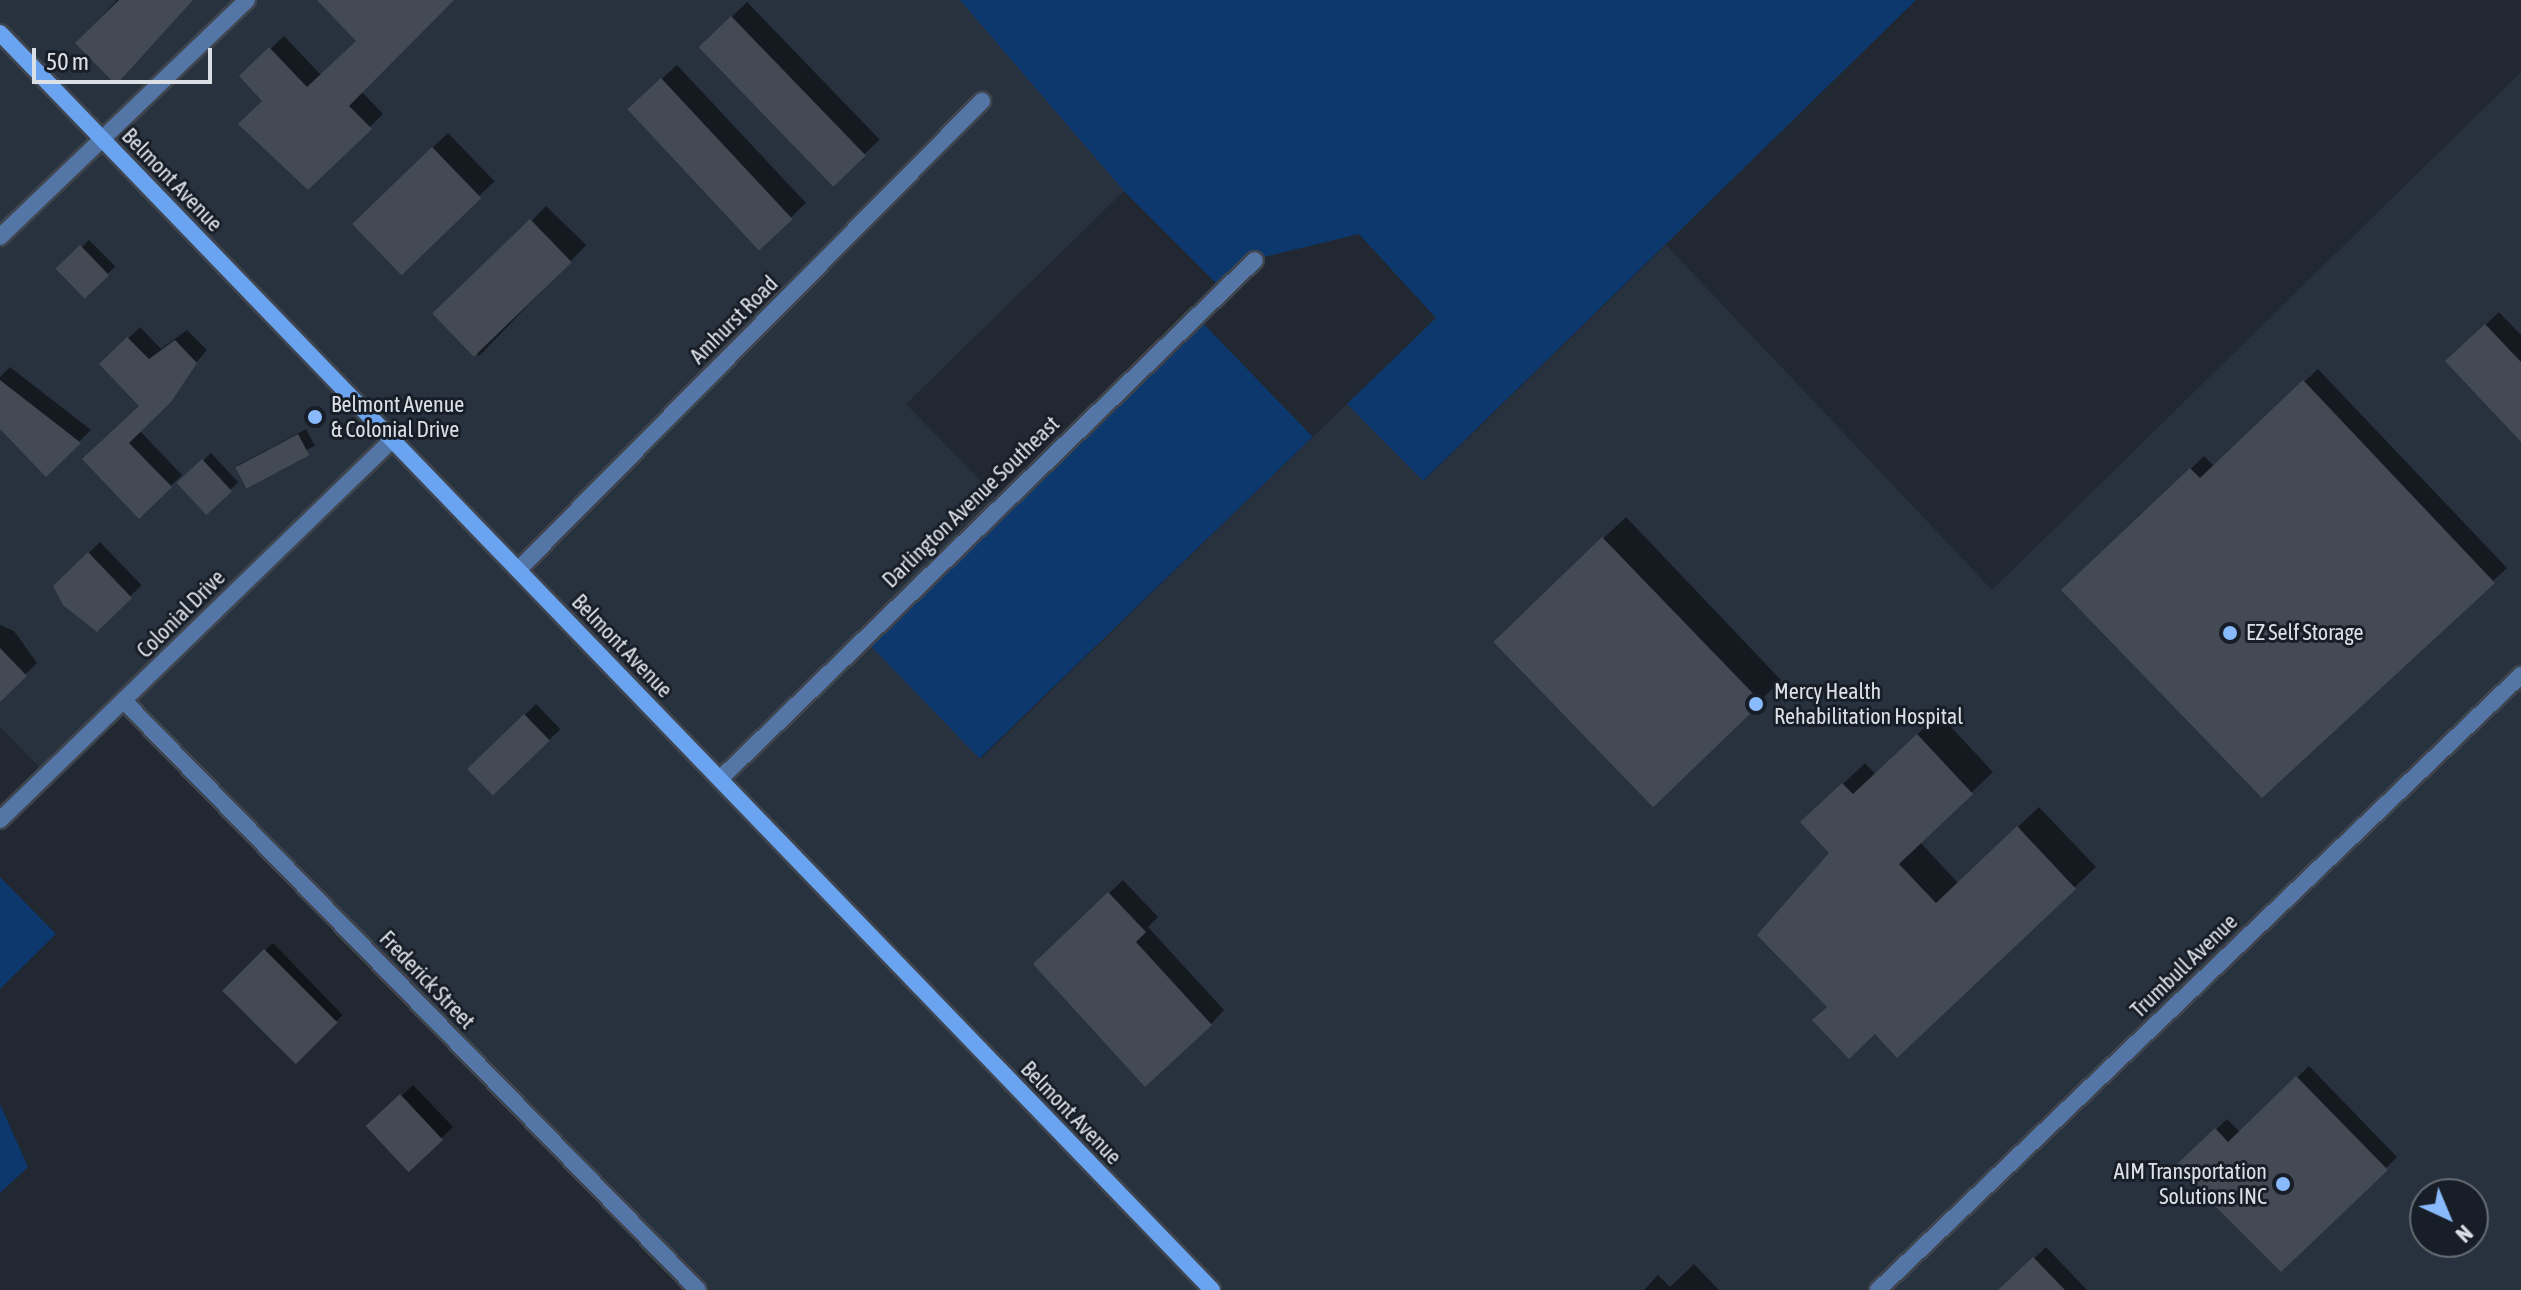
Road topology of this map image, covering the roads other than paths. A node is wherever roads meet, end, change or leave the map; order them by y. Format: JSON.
{"nodes":[{"id":1,"x":247,"y":0,"type":"edge"},
{"id":2,"x":0,"y":33,"type":"edge"},
{"id":3,"x":982,"y":101,"type":"dead end"},
{"id":4,"x":102,"y":139,"type":"junction"},
{"id":5,"x":0,"y":237,"type":"edge"},
{"id":6,"x":1255,"y":260,"type":"dead end"},
{"id":7,"x":392,"y":440,"type":"junction"},
{"id":8,"x":518,"y":570,"type":"junction"},
{"id":9,"x":2521,"y":675,"type":"edge"},
{"id":10,"x":124,"y":701,"type":"junction"},
{"id":11,"x":720,"y":779,"type":"junction"},
{"id":12,"x":0,"y":820,"type":"edge"},
{"id":13,"x":698,"y":1290,"type":"edge"},
{"id":14,"x":1212,"y":1290,"type":"edge"},
{"id":15,"x":1878,"y":1290,"type":"edge"}],
"edges":[{"from":1,"to":4,"type":"street"},
{"from":2,"to":4,"type":"main road","name":"Belmont Avenue"},
{"from":3,"to":8,"type":"street","name":"Amhurst Road"},
{"from":4,"to":5,"type":"street"},
{"from":4,"to":7,"type":"main road","name":"Belmont Avenue"},
{"from":6,"to":11,"type":"street","name":"Darlington Avenue Southeast"},
{"from":7,"to":8,"type":"main road","name":"Belmont Avenue"},
{"from":7,"to":10,"type":"street","name":"Colonial Drive"},
{"from":8,"to":11,"type":"main road","name":"Belmont Avenue"},
{"from":9,"to":15,"type":"street","name":"Trumbull Avenue"},
{"from":10,"to":12,"type":"street","name":"Colonial Drive"},
{"from":10,"to":13,"type":"street","name":"Frederick Street"},
{"from":11,"to":14,"type":"main road","name":"Belmont Avenue"}]}
